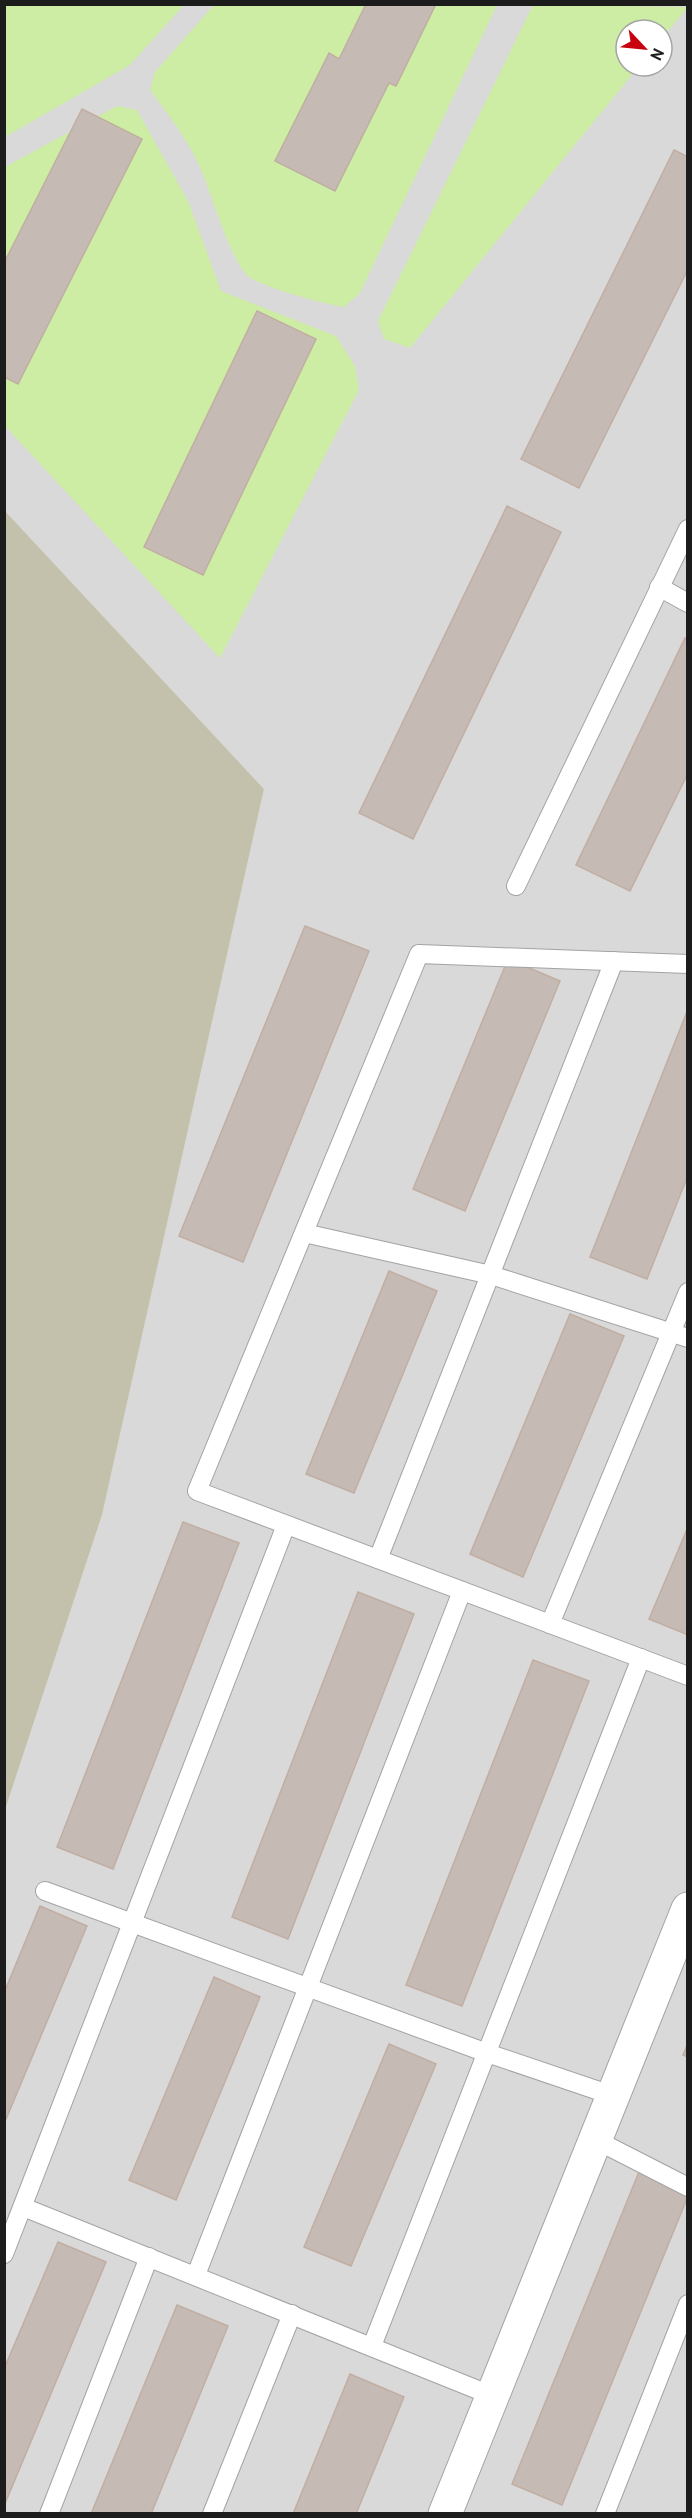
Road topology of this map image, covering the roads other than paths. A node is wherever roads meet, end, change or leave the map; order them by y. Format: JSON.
{"nodes":[{"id":1,"x":687,"y":529,"type":"edge"},
{"id":2,"x":659,"y":587,"type":"junction"},
{"id":3,"x":687,"y":603,"type":"edge"},
{"id":4,"x":516,"y":886,"type":"dead end"},
{"id":5,"x":614,"y":961,"type":"junction"},
{"id":6,"x":687,"y":964,"type":"edge"},
{"id":7,"x":304,"y":1233,"type":"junction"},
{"id":8,"x":491,"y":1275,"type":"junction"},
{"id":9,"x":687,"y":1292,"type":"edge"},
{"id":10,"x":679,"y":1335,"type":"edge"},
{"id":11,"x":286,"y":1525,"type":"junction"},
{"id":12,"x":378,"y":1559,"type":"junction"},
{"id":13,"x":462,"y":1591,"type":"junction"},
{"id":14,"x":550,"y":1624,"type":"junction"},
{"id":15,"x":641,"y":1658,"type":"junction"},
{"id":16,"x":687,"y":1676,"type":"edge"},
{"id":17,"x":45,"y":1891,"type":"dead end"},
{"id":18,"x":687,"y":1909,"type":"edge"},
{"id":19,"x":132,"y":1923,"type":"junction"},
{"id":20,"x":308,"y":1988,"type":"junction"},
{"id":21,"x":488,"y":2053,"type":"junction"},
{"id":22,"x":614,"y":2096,"type":"junction"},
{"id":23,"x":594,"y":2139,"type":"junction"},
{"id":24,"x":687,"y":2187,"type":"edge"},
{"id":25,"x":23,"y":2207,"type":"junction"},
{"id":26,"x":4,"y":2254,"type":"edge"},
{"id":27,"x":149,"y":2257,"type":"junction"},
{"id":28,"x":196,"y":2275,"type":"junction"},
{"id":29,"x":687,"y":2304,"type":"edge"},
{"id":30,"x":292,"y":2314,"type":"junction"},
{"id":31,"x":372,"y":2346,"type":"junction"},
{"id":32,"x":493,"y":2396,"type":"junction"},
{"id":33,"x":49,"y":2514,"type":"edge"},
{"id":34,"x":212,"y":2514,"type":"edge"},
{"id":35,"x":445,"y":2514,"type":"edge"},
{"id":36,"x":605,"y":2514,"type":"edge"}],
"edges":[{"from":1,"to":2,"type":"lane"},
{"from":2,"to":3,"type":"lane"},
{"from":2,"to":4,"type":"lane"},
{"from":5,"to":6,"type":"lane"},
{"from":5,"to":7,"type":"lane"},
{"from":5,"to":8,"type":"lane"},
{"from":7,"to":8,"type":"lane"},
{"from":7,"to":11,"type":"lane"},
{"from":8,"to":10,"type":"lane"},
{"from":8,"to":12,"type":"lane"},
{"from":9,"to":10,"type":"lane"},
{"from":10,"to":14,"type":"lane"},
{"from":11,"to":12,"type":"lane"},
{"from":11,"to":19,"type":"lane"},
{"from":12,"to":13,"type":"lane"},
{"from":13,"to":14,"type":"lane"},
{"from":13,"to":20,"type":"lane"},
{"from":14,"to":15,"type":"lane"},
{"from":15,"to":16,"type":"lane"},
{"from":15,"to":21,"type":"lane"},
{"from":17,"to":19,"type":"lane"},
{"from":18,"to":22,"type":"street"},
{"from":19,"to":20,"type":"lane"},
{"from":19,"to":25,"type":"lane"},
{"from":20,"to":21,"type":"lane"},
{"from":20,"to":28,"type":"lane"},
{"from":21,"to":22,"type":"lane"},
{"from":21,"to":31,"type":"lane"},
{"from":22,"to":23,"type":"street"},
{"from":23,"to":24,"type":"lane"},
{"from":23,"to":32,"type":"street"},
{"from":25,"to":26,"type":"lane"},
{"from":25,"to":27,"type":"lane"},
{"from":27,"to":28,"type":"lane"},
{"from":27,"to":33,"type":"lane"},
{"from":28,"to":30,"type":"lane"},
{"from":29,"to":36,"type":"lane"},
{"from":30,"to":31,"type":"lane"},
{"from":30,"to":34,"type":"lane"},
{"from":31,"to":32,"type":"lane"},
{"from":32,"to":35,"type":"street"}]}
